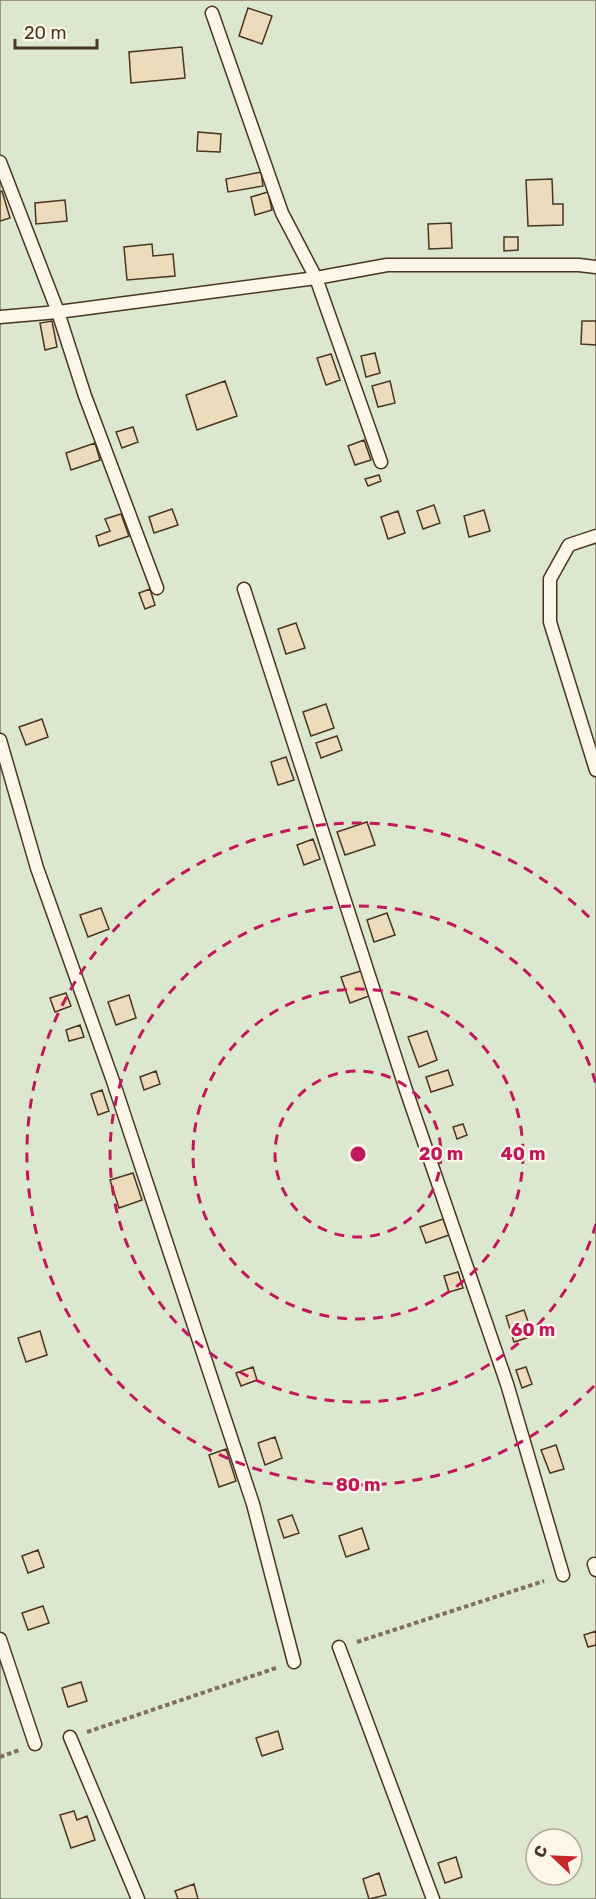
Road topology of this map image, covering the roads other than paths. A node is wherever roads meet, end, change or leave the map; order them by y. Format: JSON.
{"nodes":[{"id":1,"x":212,"y":13,"type":"dead end"},
{"id":2,"x":0,"y":162,"type":"edge"},
{"id":3,"x":596,"y":267,"type":"edge"},
{"id":4,"x":316,"y":278,"type":"junction"},
{"id":5,"x":58,"y":312,"type":"junction"},
{"id":6,"x":0,"y":317,"type":"edge"},
{"id":7,"x":381,"y":462,"type":"dead end"},
{"id":8,"x":596,"y":536,"type":"edge"},
{"id":9,"x":157,"y":588,"type":"dead end"},
{"id":10,"x":244,"y":589,"type":"dead end"},
{"id":11,"x":0,"y":740,"type":"edge"},
{"id":12,"x":596,"y":770,"type":"edge"},
{"id":13,"x":563,"y":1575,"type":"dead end"},
{"id":14,"x":0,"y":1639,"type":"edge"},
{"id":15,"x":339,"y":1647,"type":"dead end"},
{"id":16,"x":294,"y":1662,"type":"dead end"},
{"id":17,"x":70,"y":1737,"type":"dead end"},
{"id":18,"x":35,"y":1744,"type":"dead end"},
{"id":19,"x":138,"y":1899,"type":"edge"},
{"id":20,"x":433,"y":1899,"type":"edge"}],
"edges":[{"from":1,"to":4,"type":"lane"},
{"from":2,"to":5,"type":"lane"},
{"from":3,"to":4,"type":"lane"},
{"from":4,"to":5,"type":"lane"},
{"from":4,"to":7,"type":"lane"},
{"from":5,"to":6,"type":"lane"},
{"from":5,"to":9,"type":"lane"},
{"from":8,"to":12,"type":"lane"},
{"from":10,"to":13,"type":"lane"},
{"from":11,"to":16,"type":"lane"},
{"from":14,"to":18,"type":"lane"},
{"from":15,"to":20,"type":"lane"},
{"from":17,"to":19,"type":"lane"}]}
